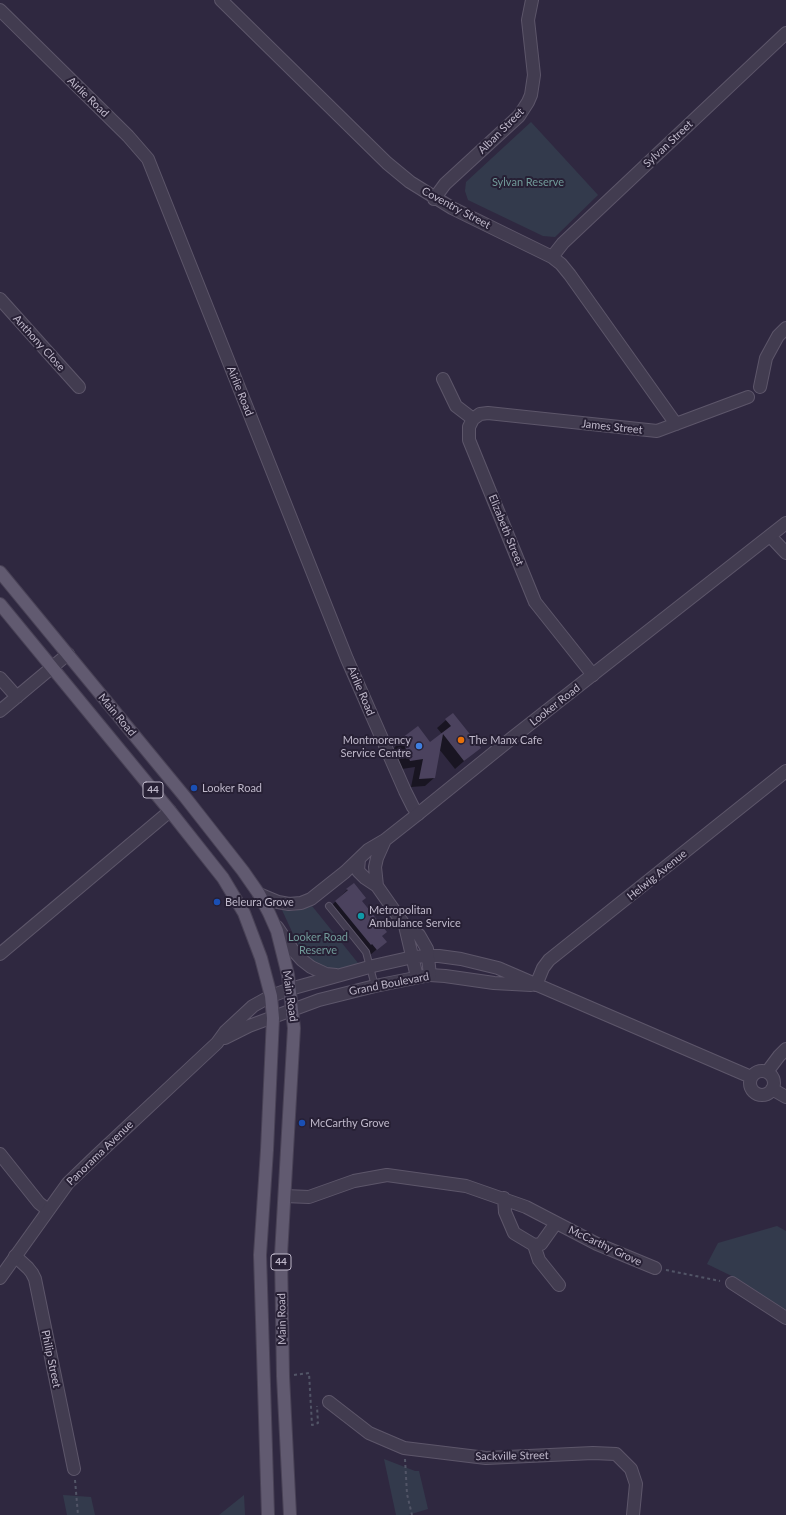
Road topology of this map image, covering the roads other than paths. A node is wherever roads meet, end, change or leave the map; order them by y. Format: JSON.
{"nodes":[{"id":1,"x":221,"y":0,"type":"edge"},
{"id":2,"x":532,"y":0,"type":"edge"},
{"id":3,"x":0,"y":10,"type":"edge"},
{"id":4,"x":786,"y":33,"type":"edge"},
{"id":5,"x":434,"y":199,"type":"junction"},
{"id":6,"x":552,"y":257,"type":"junction"},
{"id":7,"x":0,"y":299,"type":"edge"},
{"id":8,"x":786,"y":328,"type":"edge"},
{"id":9,"x":443,"y":378,"type":"dead end"},
{"id":10,"x":79,"y":386,"type":"dead end"},
{"id":11,"x":760,"y":387,"type":"dead end"},
{"id":12,"x":748,"y":398,"type":"dead end"},
{"id":13,"x":473,"y":419,"type":"junction"},
{"id":14,"x":676,"y":424,"type":"junction"},
{"id":15,"x":786,"y":523,"type":"edge"},
{"id":16,"x":770,"y":536,"type":"junction"},
{"id":17,"x":786,"y":553,"type":"edge"},
{"id":18,"x":0,"y":572,"type":"edge"},
{"id":19,"x":0,"y":604,"type":"edge"},
{"id":20,"x":68,"y":654,"type":"junction"},
{"id":21,"x":52,"y":668,"type":"junction"},
{"id":22,"x":593,"y":676,"type":"junction"},
{"id":23,"x":0,"y":678,"type":"edge"},
{"id":24,"x":17,"y":697,"type":"junction"},
{"id":25,"x":0,"y":711,"type":"edge"},
{"id":26,"x":786,"y":771,"type":"edge"},
{"id":27,"x":170,"y":811,"type":"junction"},
{"id":28,"x":418,"y":814,"type":"junction"},
{"id":29,"x":385,"y":840,"type":"junction"},
{"id":30,"x":358,"y":859,"type":"junction"},
{"id":31,"x":377,"y":886,"type":"junction"},
{"id":32,"x":259,"y":894,"type":"junction"},
{"id":33,"x":329,"y":906,"type":"dead end"},
{"id":34,"x":270,"y":913,"type":"junction"},
{"id":35,"x":405,"y":926,"type":"junction"},
{"id":36,"x":0,"y":954,"type":"edge"},
{"id":37,"x":428,"y":956,"type":"junction"},
{"id":38,"x":413,"y":957,"type":"junction"},
{"id":39,"x":370,"y":967,"type":"junction"},
{"id":40,"x":430,"y":975,"type":"junction"},
{"id":41,"x":338,"y":976,"type":"junction"},
{"id":42,"x":417,"y":977,"type":"junction"},
{"id":43,"x":536,"y":985,"type":"junction"},
{"id":44,"x":375,"y":986,"type":"junction"},
{"id":45,"x":290,"y":989,"type":"junction"},
{"id":46,"x":271,"y":996,"type":"junction"},
{"id":47,"x":293,"y":1010,"type":"junction"},
{"id":48,"x":273,"y":1018,"type":"junction"},
{"id":49,"x":217,"y":1043,"type":"junction"},
{"id":50,"x":786,"y":1049,"type":"edge"},
{"id":51,"x":767,"y":1072,"type":"junction"},
{"id":52,"x":751,"y":1077,"type":"junction"},
{"id":53,"x":772,"y":1089,"type":"junction"},
{"id":54,"x":786,"y":1097,"type":"edge"},
{"id":55,"x":0,"y":1154,"type":"edge"},
{"id":56,"x":285,"y":1196,"type":"junction"},
{"id":57,"x":504,"y":1198,"type":"junction"},
{"id":58,"x":48,"y":1210,"type":"junction"},
{"id":59,"x":556,"y":1223,"type":"junction"},
{"id":60,"x":534,"y":1245,"type":"junction"},
{"id":61,"x":15,"y":1256,"type":"junction"},
{"id":62,"x":654,"y":1268,"type":"road end"},
{"id":63,"x":0,"y":1278,"type":"edge"},
{"id":64,"x":732,"y":1283,"type":"road end"},
{"id":65,"x":559,"y":1286,"type":"dead end"},
{"id":66,"x":786,"y":1318,"type":"edge"},
{"id":67,"x":329,"y":1402,"type":"road end"},
{"id":68,"x":74,"y":1468,"type":"road end"},
{"id":69,"x":268,"y":1515,"type":"edge"},
{"id":70,"x":290,"y":1515,"type":"edge"},
{"id":71,"x":633,"y":1515,"type":"edge"}],
"edges":[{"from":1,"to":5,"type":"street","name":"Coventry Street"},
{"from":2,"to":5,"type":"street","name":"Alban Street"},
{"from":3,"to":28,"type":"street","name":"Airlie Road"},
{"from":4,"to":6,"type":"street","name":"Sylvan Street"},
{"from":5,"to":6,"type":"street","name":"Coventry Street"},
{"from":6,"to":14,"type":"street","name":"Coventry Street"},
{"from":7,"to":10,"type":"street","name":"Anthony Close"},
{"from":8,"to":11,"type":"street"},
{"from":9,"to":13,"type":"street"},
{"from":12,"to":14,"type":"street","name":"James Street"},
{"from":13,"to":14,"type":"street","name":"James Street"},
{"from":13,"to":22,"type":"street","name":"Elizabeth Street"},
{"from":15,"to":16,"type":"street","name":"Looker Road"},
{"from":16,"to":17,"type":"street"},
{"from":16,"to":22,"type":"street","name":"Looker Road"},
{"from":18,"to":20,"type":"main road","name":"Main Road","number":"44"},
{"from":19,"to":21,"type":"main road","name":"Main Road","number":"44"},
{"from":20,"to":21,"type":"street"},
{"from":20,"to":32,"type":"main road","name":"Main Road","number":"44"},
{"from":21,"to":24,"type":"street"},
{"from":21,"to":27,"type":"main road","name":"Main Road","number":"44"},
{"from":22,"to":28,"type":"street","name":"Looker Road"},
{"from":23,"to":24,"type":"street"},
{"from":24,"to":25,"type":"street"},
{"from":26,"to":43,"type":"street","name":"Helwig Avenue"},
{"from":27,"to":36,"type":"street"},
{"from":27,"to":46,"type":"main road","name":"Main Road","number":"44"},
{"from":28,"to":29,"type":"street","name":"Looker Road"},
{"from":29,"to":30,"type":"street","name":"Looker Road"},
{"from":29,"to":31,"type":"street"},
{"from":30,"to":31,"type":"street"},
{"from":30,"to":32,"type":"street","name":"Looker Road"},
{"from":31,"to":35,"type":"street"},
{"from":32,"to":34,"type":"main road","name":"Main Road","number":"44"},
{"from":33,"to":39,"type":"lane"},
{"from":34,"to":41,"type":"street"},
{"from":34,"to":45,"type":"main road","name":"Main Road","number":"44"},
{"from":35,"to":37,"type":"street"},
{"from":35,"to":38,"type":"street"},
{"from":37,"to":38,"type":"street","name":"Grand Boulevard"},
{"from":37,"to":40,"type":"street"},
{"from":37,"to":43,"type":"street","name":"Grand Boulevard"},
{"from":38,"to":39,"type":"street","name":"Grand Boulevard"},
{"from":38,"to":42,"type":"street"},
{"from":39,"to":41,"type":"street","name":"Grand Boulevard"},
{"from":39,"to":44,"type":"lane"},
{"from":40,"to":42,"type":"street","name":"Grand Boulevard"},
{"from":40,"to":43,"type":"street","name":"Grand Boulevard"},
{"from":41,"to":45,"type":"street","name":"Grand Boulevard"},
{"from":42,"to":44,"type":"street","name":"Grand Boulevard"},
{"from":43,"to":52,"type":"street","name":"Grand Boulevard"},
{"from":44,"to":47,"type":"street","name":"Grand Boulevard"},
{"from":45,"to":46,"type":"street","name":"Grand Boulevard"},
{"from":45,"to":47,"type":"main road","name":"Main Road","number":"44"},
{"from":46,"to":48,"type":"main road","name":"Main Road","number":"44"},
{"from":46,"to":49,"type":"street","name":"Panorama Avenue"},
{"from":47,"to":48,"type":"street","name":"Panorama Avenue"},
{"from":47,"to":56,"type":"main road","name":"Main Road","number":"44"},
{"from":48,"to":49,"type":"street","name":"Panorama Avenue"},
{"from":48,"to":69,"type":"main road","name":"Main Road","number":"44"},
{"from":49,"to":58,"type":"street","name":"Panorama Avenue"},
{"from":50,"to":51,"type":"street"},
{"from":51,"to":52,"type":"street"},
{"from":51,"to":53,"type":"street"},
{"from":52,"to":53,"type":"street"},
{"from":53,"to":54,"type":"street"},
{"from":55,"to":58,"type":"street"},
{"from":56,"to":57,"type":"street","name":"McCarthy Grove"},
{"from":56,"to":70,"type":"main road","name":"Main Road","number":"44"},
{"from":57,"to":59,"type":"street","name":"McCarthy Grove"},
{"from":57,"to":60,"type":"street"},
{"from":58,"to":61,"type":"street","name":"Panorama Avenue"},
{"from":59,"to":60,"type":"street","name":"McCarthy Grove"},
{"from":59,"to":62,"type":"street","name":"McCarthy Grove"},
{"from":60,"to":65,"type":"street"},
{"from":61,"to":63,"type":"street","name":"Panorama Avenue"},
{"from":61,"to":68,"type":"street","name":"Philip Street"},
{"from":64,"to":66,"type":"street"},
{"from":67,"to":71,"type":"street","name":"Sackville Street"}]}
